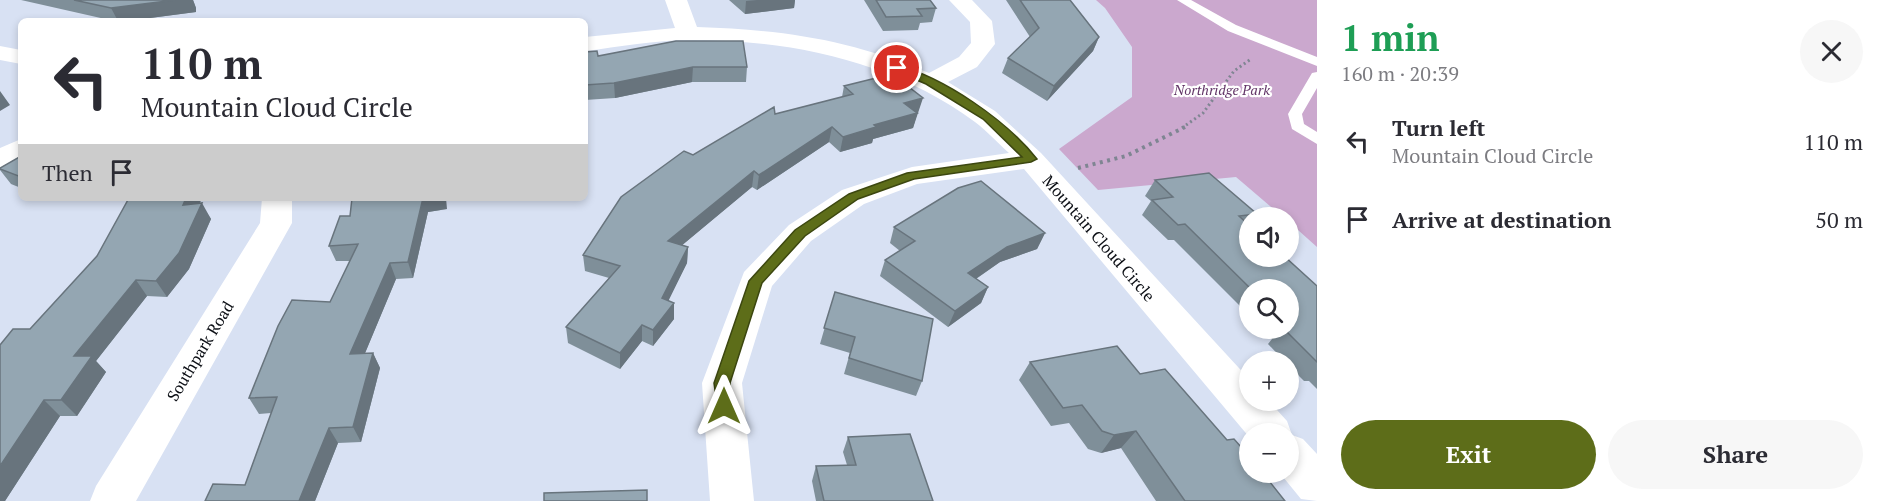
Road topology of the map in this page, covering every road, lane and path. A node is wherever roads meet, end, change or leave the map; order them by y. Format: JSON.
{"nodes":[{"id":1,"x":676,"y":0,"type":"edge"},
{"id":2,"x":960,"y":0,"type":"edge"},
{"id":3,"x":1183,"y":0,"type":"edge"},
{"id":4,"x":688,"y":33,"type":"junction"},
{"id":5,"x":588,"y":44,"type":"edge"},
{"id":6,"x":1278,"y":46,"type":"junction"},
{"id":7,"x":0,"y":53,"type":"edge"},
{"id":8,"x":18,"y":56,"type":"edge"},
{"id":9,"x":1317,"y":62,"type":"edge"},
{"id":10,"x":1317,"y":76,"type":"edge"},
{"id":11,"x":930,"y":81,"type":"junction"},
{"id":12,"x":1317,"y":139,"type":"edge"},
{"id":13,"x":18,"y":149,"type":"edge"},
{"id":14,"x":0,"y":159,"type":"edge"},
{"id":15,"x":1036,"y":165,"type":"junction"},
{"id":16,"x":277,"y":201,"type":"edge"},
{"id":17,"x":1262,"y":423,"type":"edge"},
{"id":18,"x":1299,"y":464,"type":"edge"},
{"id":19,"x":1317,"y":484,"type":"edge"},
{"id":20,"x":112,"y":501,"type":"edge"},
{"id":21,"x":732,"y":501,"type":"edge"}],
"edges":[{"from":1,"to":4,"type":"street"},
{"from":2,"to":11,"type":"street"},
{"from":3,"to":6,"type":"lane"},
{"from":4,"to":5,"type":"street","name":"Mountain Cloud Circle"},
{"from":4,"to":11,"type":"street","name":"Mountain Cloud Circle"},
{"from":6,"to":9,"type":"lane"},
{"from":6,"to":15,"type":"path"},
{"from":7,"to":8,"type":"street"},
{"from":10,"to":12,"type":"lane"},
{"from":11,"to":15,"type":"street","name":"Mountain Cloud Circle"},
{"from":13,"to":14,"type":"street"},
{"from":15,"to":17,"type":"street","name":"Mountain Cloud Circle"},
{"from":15,"to":21,"type":"street"},
{"from":16,"to":20,"type":"street","name":"Southpark Road"},
{"from":18,"to":19,"type":"street"}]}
